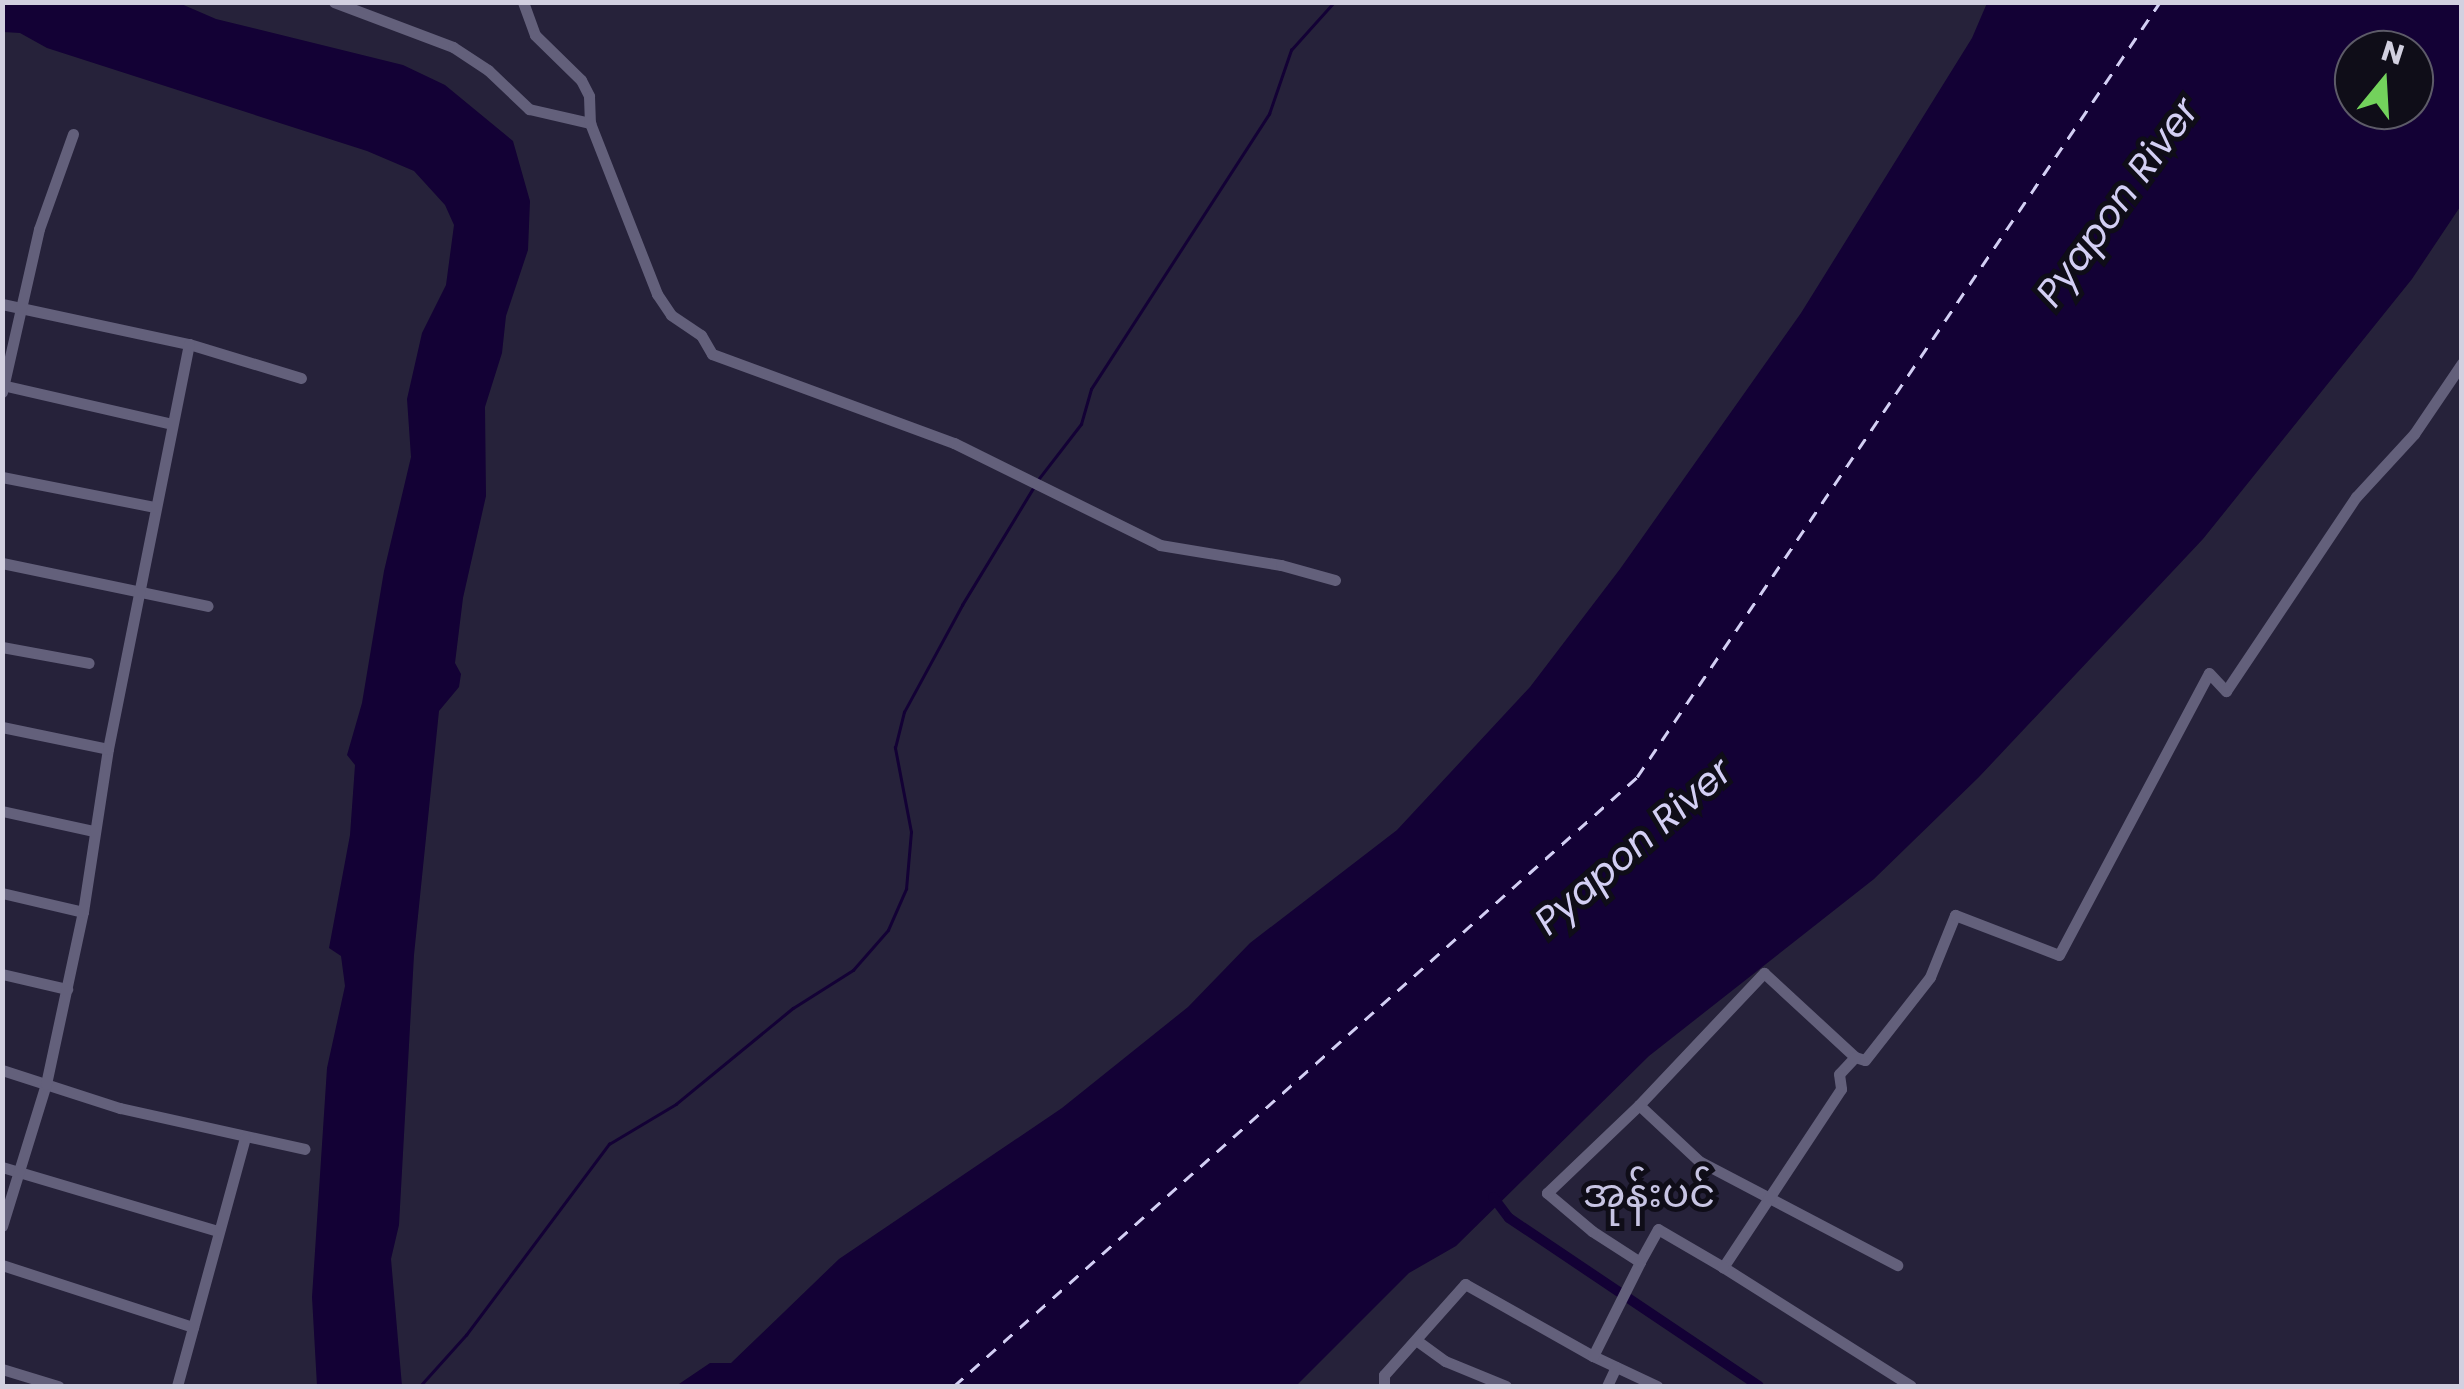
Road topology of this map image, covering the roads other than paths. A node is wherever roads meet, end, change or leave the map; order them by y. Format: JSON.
{"nodes":[{"id":1,"x":334,"y":2,"type":"edge"},
{"id":2,"x":523,"y":2,"type":"edge"},
{"id":3,"x":590,"y":123,"type":"junction"},
{"id":4,"x":74,"y":134,"type":"dead end"},
{"id":5,"x":2,"y":304,"type":"edge"},
{"id":6,"x":19,"y":307,"type":"junction"},
{"id":7,"x":189,"y":344,"type":"junction"},
{"id":8,"x":2462,"y":363,"type":"edge"},
{"id":9,"x":301,"y":378,"type":"dead end"},
{"id":10,"x":3,"y":388,"type":"edge"},
{"id":11,"x":172,"y":424,"type":"junction"},
{"id":12,"x":2,"y":477,"type":"edge"},
{"id":13,"x":155,"y":507,"type":"junction"},
{"id":14,"x":2,"y":563,"type":"edge"},
{"id":15,"x":1336,"y":580,"type":"dead end"},
{"id":16,"x":138,"y":591,"type":"junction"},
{"id":17,"x":208,"y":606,"type":"dead end"},
{"id":18,"x":2,"y":647,"type":"edge"},
{"id":19,"x":88,"y":663,"type":"dead end"},
{"id":20,"x":2,"y":727,"type":"edge"},
{"id":21,"x":108,"y":750,"type":"junction"},
{"id":22,"x":2,"y":811,"type":"edge"},
{"id":23,"x":93,"y":831,"type":"junction"},
{"id":24,"x":2,"y":893,"type":"edge"},
{"id":25,"x":83,"y":912,"type":"junction"},
{"id":26,"x":2,"y":974,"type":"edge"},
{"id":27,"x":66,"y":989,"type":"junction"},
{"id":28,"x":1855,"y":1057,"type":"junction"},
{"id":29,"x":2,"y":1070,"type":"edge"},
{"id":30,"x":46,"y":1084,"type":"junction"},
{"id":31,"x":1639,"y":1104,"type":"junction"},
{"id":32,"x":245,"y":1138,"type":"junction"},
{"id":33,"x":306,"y":1149,"type":"dead end"},
{"id":34,"x":2,"y":1166,"type":"edge"},
{"id":35,"x":18,"y":1171,"type":"junction"},
{"id":36,"x":1770,"y":1195,"type":"junction"},
{"id":37,"x":2,"y":1226,"type":"edge"},
{"id":38,"x":218,"y":1231,"type":"junction"},
{"id":39,"x":1640,"y":1262,"type":"junction"},
{"id":40,"x":1898,"y":1264,"type":"dead end"},
{"id":41,"x":2,"y":1266,"type":"edge"},
{"id":42,"x":1723,"y":1267,"type":"junction"},
{"id":43,"x":193,"y":1327,"type":"junction"},
{"id":44,"x":1416,"y":1340,"type":"junction"},
{"id":45,"x":1593,"y":1356,"type":"junction"},
{"id":46,"x":1616,"y":1366,"type":"junction"},
{"id":47,"x":2,"y":1368,"type":"edge"},
{"id":48,"x":58,"y":1386,"type":"edge"},
{"id":49,"x":177,"y":1386,"type":"edge"},
{"id":50,"x":1384,"y":1386,"type":"edge"},
{"id":51,"x":1506,"y":1386,"type":"edge"},
{"id":52,"x":1606,"y":1386,"type":"edge"},
{"id":53,"x":1656,"y":1386,"type":"edge"},
{"id":54,"x":1911,"y":1386,"type":"edge"}],
"edges":[{"from":1,"to":3,"type":"street"},
{"from":2,"to":3,"type":"street"},
{"from":3,"to":15,"type":"street"},
{"from":4,"to":6,"type":"street"},
{"from":5,"to":6,"type":"street"},
{"from":6,"to":7,"type":"street"},
{"from":6,"to":10,"type":"street"},
{"from":7,"to":9,"type":"street"},
{"from":7,"to":11,"type":"street"},
{"from":8,"to":28,"type":"street"},
{"from":10,"to":11,"type":"street"},
{"from":11,"to":13,"type":"street"},
{"from":12,"to":13,"type":"street"},
{"from":13,"to":16,"type":"street"},
{"from":14,"to":16,"type":"street"},
{"from":16,"to":17,"type":"street"},
{"from":16,"to":21,"type":"street"},
{"from":18,"to":19,"type":"street"},
{"from":20,"to":21,"type":"street"},
{"from":21,"to":23,"type":"street"},
{"from":22,"to":23,"type":"street"},
{"from":23,"to":25,"type":"street"},
{"from":24,"to":25,"type":"street"},
{"from":25,"to":27,"type":"street"},
{"from":26,"to":27,"type":"street"},
{"from":27,"to":30,"type":"street"},
{"from":28,"to":31,"type":"street"},
{"from":28,"to":36,"type":"street"},
{"from":29,"to":30,"type":"street"},
{"from":30,"to":32,"type":"street"},
{"from":30,"to":35,"type":"street"},
{"from":31,"to":36,"type":"street"},
{"from":31,"to":39,"type":"street"},
{"from":32,"to":33,"type":"street"},
{"from":32,"to":38,"type":"street"},
{"from":34,"to":35,"type":"street"},
{"from":35,"to":37,"type":"street"},
{"from":35,"to":38,"type":"street"},
{"from":36,"to":40,"type":"street"},
{"from":36,"to":42,"type":"street"},
{"from":38,"to":43,"type":"street"},
{"from":39,"to":42,"type":"street"},
{"from":39,"to":45,"type":"street"},
{"from":41,"to":43,"type":"street"},
{"from":42,"to":54,"type":"street"},
{"from":43,"to":49,"type":"street"},
{"from":44,"to":45,"type":"street"},
{"from":44,"to":50,"type":"street"},
{"from":44,"to":51,"type":"street"},
{"from":45,"to":46,"type":"street"},
{"from":46,"to":52,"type":"street"},
{"from":46,"to":53,"type":"street"},
{"from":47,"to":48,"type":"street"}]}
